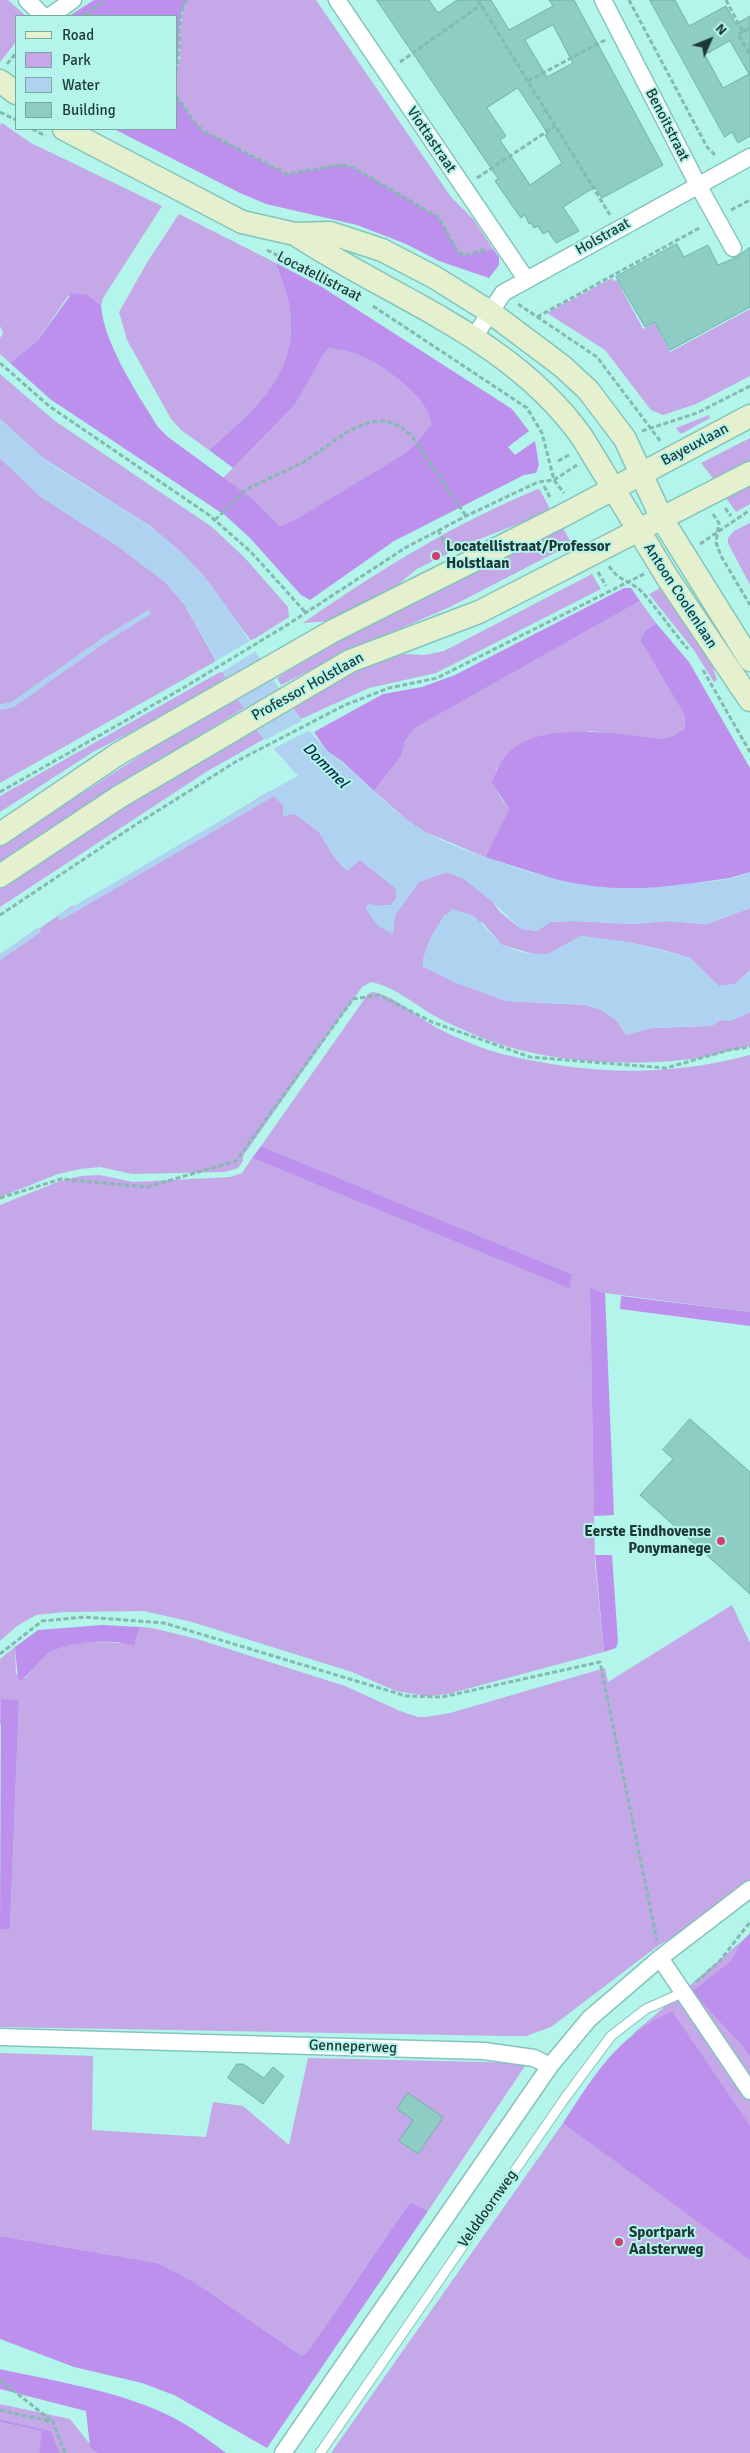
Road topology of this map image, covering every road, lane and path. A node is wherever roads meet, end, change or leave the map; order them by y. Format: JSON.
{"nodes":[{"id":1,"x":27,"y":0,"type":"edge"},
{"id":2,"x":74,"y":0,"type":"edge"},
{"id":3,"x":104,"y":0,"type":"edge"},
{"id":4,"x":187,"y":0,"type":"edge"},
{"id":5,"x":337,"y":0,"type":"edge"},
{"id":6,"x":478,"y":0,"type":"edge"},
{"id":7,"x":603,"y":0,"type":"edge"},
{"id":8,"x":629,"y":0,"type":"edge"},
{"id":9,"x":726,"y":0,"type":"edge"},
{"id":10,"x":481,"y":5,"type":"junction"},
{"id":11,"x":42,"y":15,"type":"edge"},
{"id":12,"x":52,"y":15,"type":"edge"},
{"id":13,"x":84,"y":15,"type":"edge"},
{"id":14,"x":640,"y":21,"type":"junction"},
{"id":15,"x":750,"y":28,"type":"edge"},
{"id":16,"x":619,"y":32,"type":"junction"},
{"id":17,"x":743,"y":32,"type":"junction"},
{"id":18,"x":750,"y":56,"type":"edge"},
{"id":19,"x":178,"y":66,"type":"edge"},
{"id":20,"x":385,"y":72,"type":"junction"},
{"id":21,"x":0,"y":81,"type":"edge"},
{"id":22,"x":528,"y":81,"type":"junction"},
{"id":23,"x":15,"y":92,"type":"edge"},
{"id":24,"x":0,"y":97,"type":"edge"},
{"id":25,"x":178,"y":99,"type":"edge"},
{"id":26,"x":15,"y":105,"type":"edge"},
{"id":27,"x":0,"y":112,"type":"edge"},
{"id":28,"x":15,"y":120,"type":"edge"},
{"id":29,"x":555,"y":126,"type":"junction"},
{"id":30,"x":38,"y":130,"type":"edge"},
{"id":31,"x":56,"y":133,"type":"edge"},
{"id":32,"x":707,"y":147,"type":"dead end"},
{"id":33,"x":750,"y":157,"type":"edge"},
{"id":34,"x":698,"y":185,"type":"junction"},
{"id":35,"x":464,"y":187,"type":"junction"},
{"id":36,"x":750,"y":200,"type":"edge"},
{"id":37,"x":717,"y":218,"type":"junction"},
{"id":38,"x":618,"y":229,"type":"junction"},
{"id":39,"x":295,"y":234,"type":"junction"},
{"id":40,"x":262,"y":247,"type":"dead end"},
{"id":41,"x":733,"y":248,"type":"dead end"},
{"id":42,"x":493,"y":249,"type":"dead end"},
{"id":43,"x":526,"y":279,"type":"junction"},
{"id":44,"x":347,"y":291,"type":"dead end"},
{"id":45,"x":372,"y":305,"type":"dead end"},
{"id":46,"x":490,"y":312,"type":"junction"},
{"id":47,"x":537,"y":317,"type":"dead end"},
{"id":48,"x":474,"y":337,"type":"junction"},
{"id":49,"x":0,"y":363,"type":"edge"},
{"id":50,"x":750,"y":386,"type":"edge"},
{"id":51,"x":750,"y":416,"type":"edge"},
{"id":52,"x":661,"y":443,"type":"dead end"},
{"id":53,"x":570,"y":454,"type":"dead end"},
{"id":54,"x":558,"y":461,"type":"dead end"},
{"id":55,"x":576,"y":466,"type":"dead end"},
{"id":56,"x":750,"y":473,"type":"edge"},
{"id":57,"x":639,"y":475,"type":"junction"},
{"id":58,"x":554,"y":480,"type":"junction"},
{"id":59,"x":613,"y":489,"type":"junction"},
{"id":60,"x":566,"y":496,"type":"dead end"},
{"id":61,"x":709,"y":508,"type":"dead end"},
{"id":62,"x":750,"y":510,"type":"edge"},
{"id":63,"x":466,"y":516,"type":"junction"},
{"id":64,"x":662,"y":519,"type":"junction"},
{"id":65,"x":215,"y":520,"type":"junction"},
{"id":66,"x":719,"y":529,"type":"junction"},
{"id":67,"x":438,"y":530,"type":"junction"},
{"id":68,"x":638,"y":530,"type":"junction"},
{"id":69,"x":703,"y":542,"type":"dead end"},
{"id":70,"x":442,"y":552,"type":"dead end"},
{"id":71,"x":609,"y":565,"type":"dead end"},
{"id":72,"x":598,"y":572,"type":"dead end"},
{"id":73,"x":648,"y":572,"type":"dead end"},
{"id":74,"x":628,"y":582,"type":"junction"},
{"id":75,"x":606,"y":586,"type":"dead end"},
{"id":76,"x":750,"y":605,"type":"edge"},
{"id":77,"x":306,"y":613,"type":"junction"},
{"id":78,"x":692,"y":652,"type":"dead end"},
{"id":79,"x":750,"y":660,"type":"edge"},
{"id":80,"x":700,"y":667,"type":"dead end"},
{"id":81,"x":750,"y":700,"type":"edge"},
{"id":82,"x":750,"y":752,"type":"edge"},
{"id":83,"x":0,"y":792,"type":"edge"},
{"id":84,"x":0,"y":834,"type":"edge"},
{"id":85,"x":0,"y":876,"type":"edge"},
{"id":86,"x":0,"y":915,"type":"edge"},
{"id":87,"x":750,"y":1046,"type":"edge"},
{"id":88,"x":0,"y":1198,"type":"edge"},
{"id":89,"x":0,"y":1654,"type":"edge"},
{"id":90,"x":750,"y":1889,"type":"edge"},
{"id":91,"x":750,"y":1922,"type":"edge"},
{"id":92,"x":660,"y":1958,"type":"junction"},
{"id":93,"x":682,"y":1993,"type":"junction"},
{"id":94,"x":0,"y":2037,"type":"edge"},
{"id":95,"x":550,"y":2066,"type":"junction"},
{"id":96,"x":750,"y":2091,"type":"edge"},
{"id":97,"x":0,"y":2380,"type":"edge"},
{"id":98,"x":0,"y":2410,"type":"edge"},
{"id":99,"x":53,"y":2422,"type":"junction"},
{"id":100,"x":65,"y":2453,"type":"edge"},
{"id":101,"x":283,"y":2453,"type":"edge"},
{"id":102,"x":320,"y":2453,"type":"edge"}],
"edges":[{"from":1,"to":11,"type":"street"},
{"from":2,"to":12,"type":"street"},
{"from":3,"to":13,"type":"path"},
{"from":4,"to":19,"type":"path"},
{"from":5,"to":20,"type":"street","name":"Viottastraat"},
{"from":6,"to":10,"type":"path"},
{"from":7,"to":16,"type":"street","name":"Benoitstraat"},
{"from":8,"to":14,"type":"path"},
{"from":9,"to":17,"type":"path"},
{"from":10,"to":20,"type":"path"},
{"from":10,"to":22,"type":"path"},
{"from":14,"to":16,"type":"path"},
{"from":14,"to":32,"type":"path"},
{"from":15,"to":17,"type":"path"},
{"from":16,"to":22,"type":"path"},
{"from":16,"to":34,"type":"street","name":"Benoitstraat"},
{"from":17,"to":18,"type":"path"},
{"from":20,"to":35,"type":"street","name":"Viottastraat"},
{"from":21,"to":23,"type":"main road"},
{"from":22,"to":29,"type":"path"},
{"from":24,"to":26,"type":"main road"},
{"from":25,"to":42,"type":"path"},
{"from":27,"to":28,"type":"path"},
{"from":29,"to":35,"type":"path"},
{"from":29,"to":38,"type":"path"},
{"from":30,"to":31,"type":"path"},
{"from":31,"to":39,"type":"main road","name":"Locatellistraat"},
{"from":33,"to":34,"type":"street","name":"Holstraat"},
{"from":34,"to":37,"type":"street","name":"Benoitstraat"},
{"from":34,"to":38,"type":"street","name":"Holstraat"},
{"from":35,"to":43,"type":"street","name":"Viottastraat"},
{"from":36,"to":37,"type":"path"},
{"from":37,"to":41,"type":"street","name":"Benoitstraat"},
{"from":37,"to":47,"type":"path"},
{"from":38,"to":43,"type":"street","name":"Holstraat"},
{"from":39,"to":46,"type":"main road","name":"Locatellistraat"},
{"from":39,"to":48,"type":"main road","name":"Locatellistraat"},
{"from":40,"to":44,"type":"path","name":"Locatellistraat"},
{"from":43,"to":46,"type":"street","name":"Holstraat"},
{"from":45,"to":58,"type":"path","name":"Locatellistraat"},
{"from":46,"to":48,"type":"street","name":"Holstraat"},
{"from":46,"to":57,"type":"main road","name":"Locatellistraat"},
{"from":48,"to":59,"type":"main road","name":"Locatellistraat"},
{"from":49,"to":65,"type":"path"},
{"from":50,"to":52,"type":"path","name":"Bayeuxlaan"},
{"from":51,"to":57,"type":"main road","name":"Bayeuxlaan"},
{"from":53,"to":54,"type":"path"},
{"from":55,"to":58,"type":"path"},
{"from":56,"to":64,"type":"main road"},
{"from":57,"to":59,"type":"main road"},
{"from":57,"to":64,"type":"main road","name":"Antoon Coolenlaan"},
{"from":58,"to":60,"type":"path"},
{"from":58,"to":63,"type":"path"},
{"from":59,"to":68,"type":"main road","name":"Antoon Coolenlaan"},
{"from":59,"to":84,"type":"main road"},
{"from":61,"to":66,"type":"path"},
{"from":62,"to":66,"type":"path"},
{"from":63,"to":65,"type":"path"},
{"from":63,"to":67,"type":"path"},
{"from":64,"to":68,"type":"main road","name":"Professor Holstlaan"},
{"from":64,"to":79,"type":"main road","name":"Antoon Coolenlaan"},
{"from":65,"to":77,"type":"path"},
{"from":66,"to":69,"type":"path"},
{"from":66,"to":76,"type":"path"},
{"from":67,"to":70,"type":"path"},
{"from":67,"to":77,"type":"path"},
{"from":68,"to":81,"type":"main road","name":"Antoon Coolenlaan"},
{"from":68,"to":85,"type":"main road","name":"Professor Holstlaan"},
{"from":71,"to":74,"type":"path","name":"Antoon Coolenlaan"},
{"from":72,"to":75,"type":"path"},
{"from":73,"to":74,"type":"path"},
{"from":74,"to":78,"type":"path","name":"Antoon Coolenlaan"},
{"from":74,"to":86,"type":"path","name":"Professor Holstlaan"},
{"from":77,"to":83,"type":"path"},
{"from":80,"to":82,"type":"path","name":"Antoon Coolenlaan"},
{"from":87,"to":88,"type":"path"},
{"from":89,"to":92,"type":"path"},
{"from":90,"to":92,"type":"street"},
{"from":91,"to":93,"type":"path"},
{"from":92,"to":93,"type":"street"},
{"from":92,"to":95,"type":"street"},
{"from":93,"to":96,"type":"street"},
{"from":93,"to":102,"type":"lane","name":"Velddoornweg"},
{"from":94,"to":95,"type":"street","name":"Genneperweg"},
{"from":95,"to":101,"type":"street","name":"Velddoornweg"},
{"from":97,"to":99,"type":"path"},
{"from":98,"to":99,"type":"path"},
{"from":99,"to":100,"type":"path"}]}
